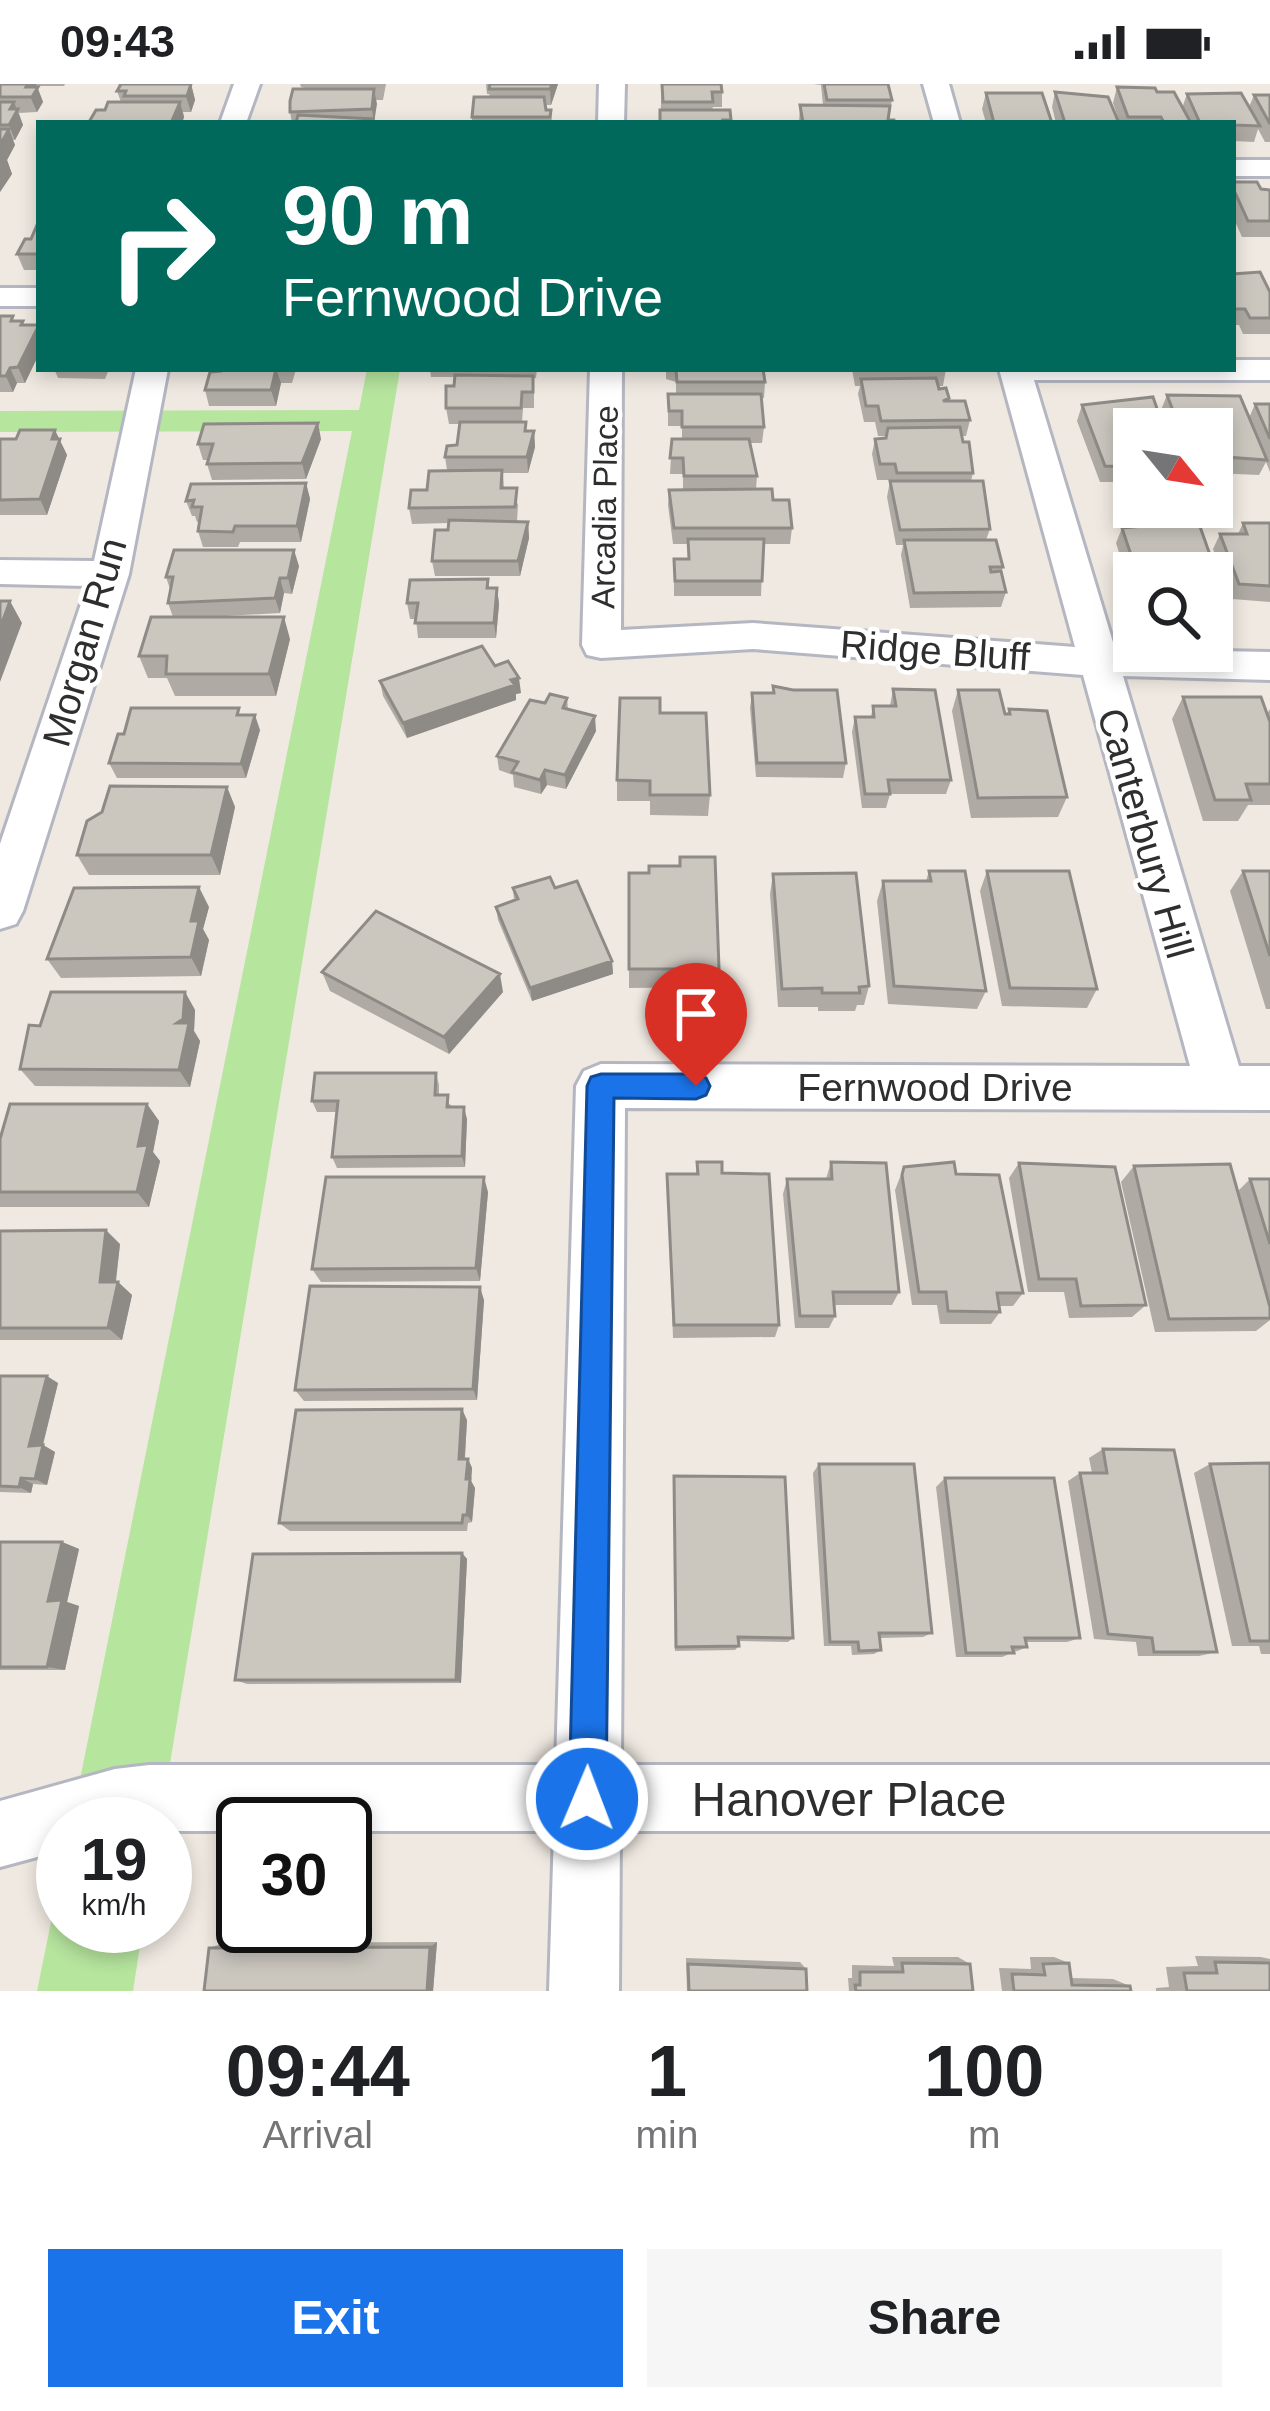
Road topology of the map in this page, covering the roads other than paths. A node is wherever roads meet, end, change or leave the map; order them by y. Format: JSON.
{"nodes":[{"id":1,"x":247,"y":84,"type":"edge"},
{"id":2,"x":612,"y":84,"type":"edge"},
{"id":3,"x":936,"y":84,"type":"edge"},
{"id":4,"x":234,"y":120,"type":"edge"},
{"id":5,"x":611,"y":120,"type":"edge"},
{"id":6,"x":946,"y":120,"type":"edge"},
{"id":7,"x":1236,"y":168,"type":"edge"},
{"id":8,"x":1270,"y":168,"type":"edge"},
{"id":9,"x":0,"y":297,"type":"edge"},
{"id":10,"x":36,"y":297,"type":"edge"},
{"id":11,"x":1236,"y":370,"type":"edge"},
{"id":12,"x":1270,"y":370,"type":"edge"},
{"id":13,"x":151,"y":372,"type":"edge"},
{"id":14,"x":606,"y":372,"type":"edge"},
{"id":15,"x":1016,"y":372,"type":"edge"},
{"id":16,"x":0,"y":572,"type":"edge"},
{"id":17,"x":110,"y":574,"type":"junction"},
{"id":18,"x":601,"y":645,"type":"joint"},
{"id":19,"x":1096,"y":662,"type":"junction"},
{"id":20,"x":1270,"y":666,"type":"edge"},
{"id":21,"x":0,"y":911,"type":"edge"},
{"id":22,"x":1221,"y":1088,"type":"junction"},
{"id":23,"x":1270,"y":1088,"type":"edge"},
{"id":24,"x":1270,"y":1798,"type":"edge"},
{"id":25,"x":587,"y":1799,"type":"junction"},
{"id":26,"x":0,"y":1834,"type":"edge"},
{"id":27,"x":584,"y":1991,"type":"edge"}],
"edges":[{"from":1,"to":4,"type":"street"},
{"from":2,"to":5,"type":"street"},
{"from":3,"to":6,"type":"street"},
{"from":7,"to":8,"type":"street"},
{"from":9,"to":10,"type":"street"},
{"from":11,"to":12,"type":"street"},
{"from":13,"to":17,"type":"street","name":"Morgan Run"},
{"from":14,"to":18,"type":"street","name":"Arcadia Place"},
{"from":15,"to":19,"type":"street","name":"Canterbury Hill"},
{"from":16,"to":17,"type":"street"},
{"from":17,"to":21,"type":"street","name":"Morgan Run"},
{"from":18,"to":19,"type":"street","name":"Ridge Bluff"},
{"from":19,"to":20,"type":"street","name":"Ridge Bluff"},
{"from":19,"to":22,"type":"street","name":"Canterbury Hill"},
{"from":22,"to":23,"type":"street","name":"Fernwood Drive"},
{"from":22,"to":25,"type":"street","name":"Fernwood Drive"},
{"from":24,"to":25,"type":"street","name":"Hanover Place"},
{"from":25,"to":26,"type":"street","name":"Hanover Place"},
{"from":25,"to":27,"type":"street"}]}
